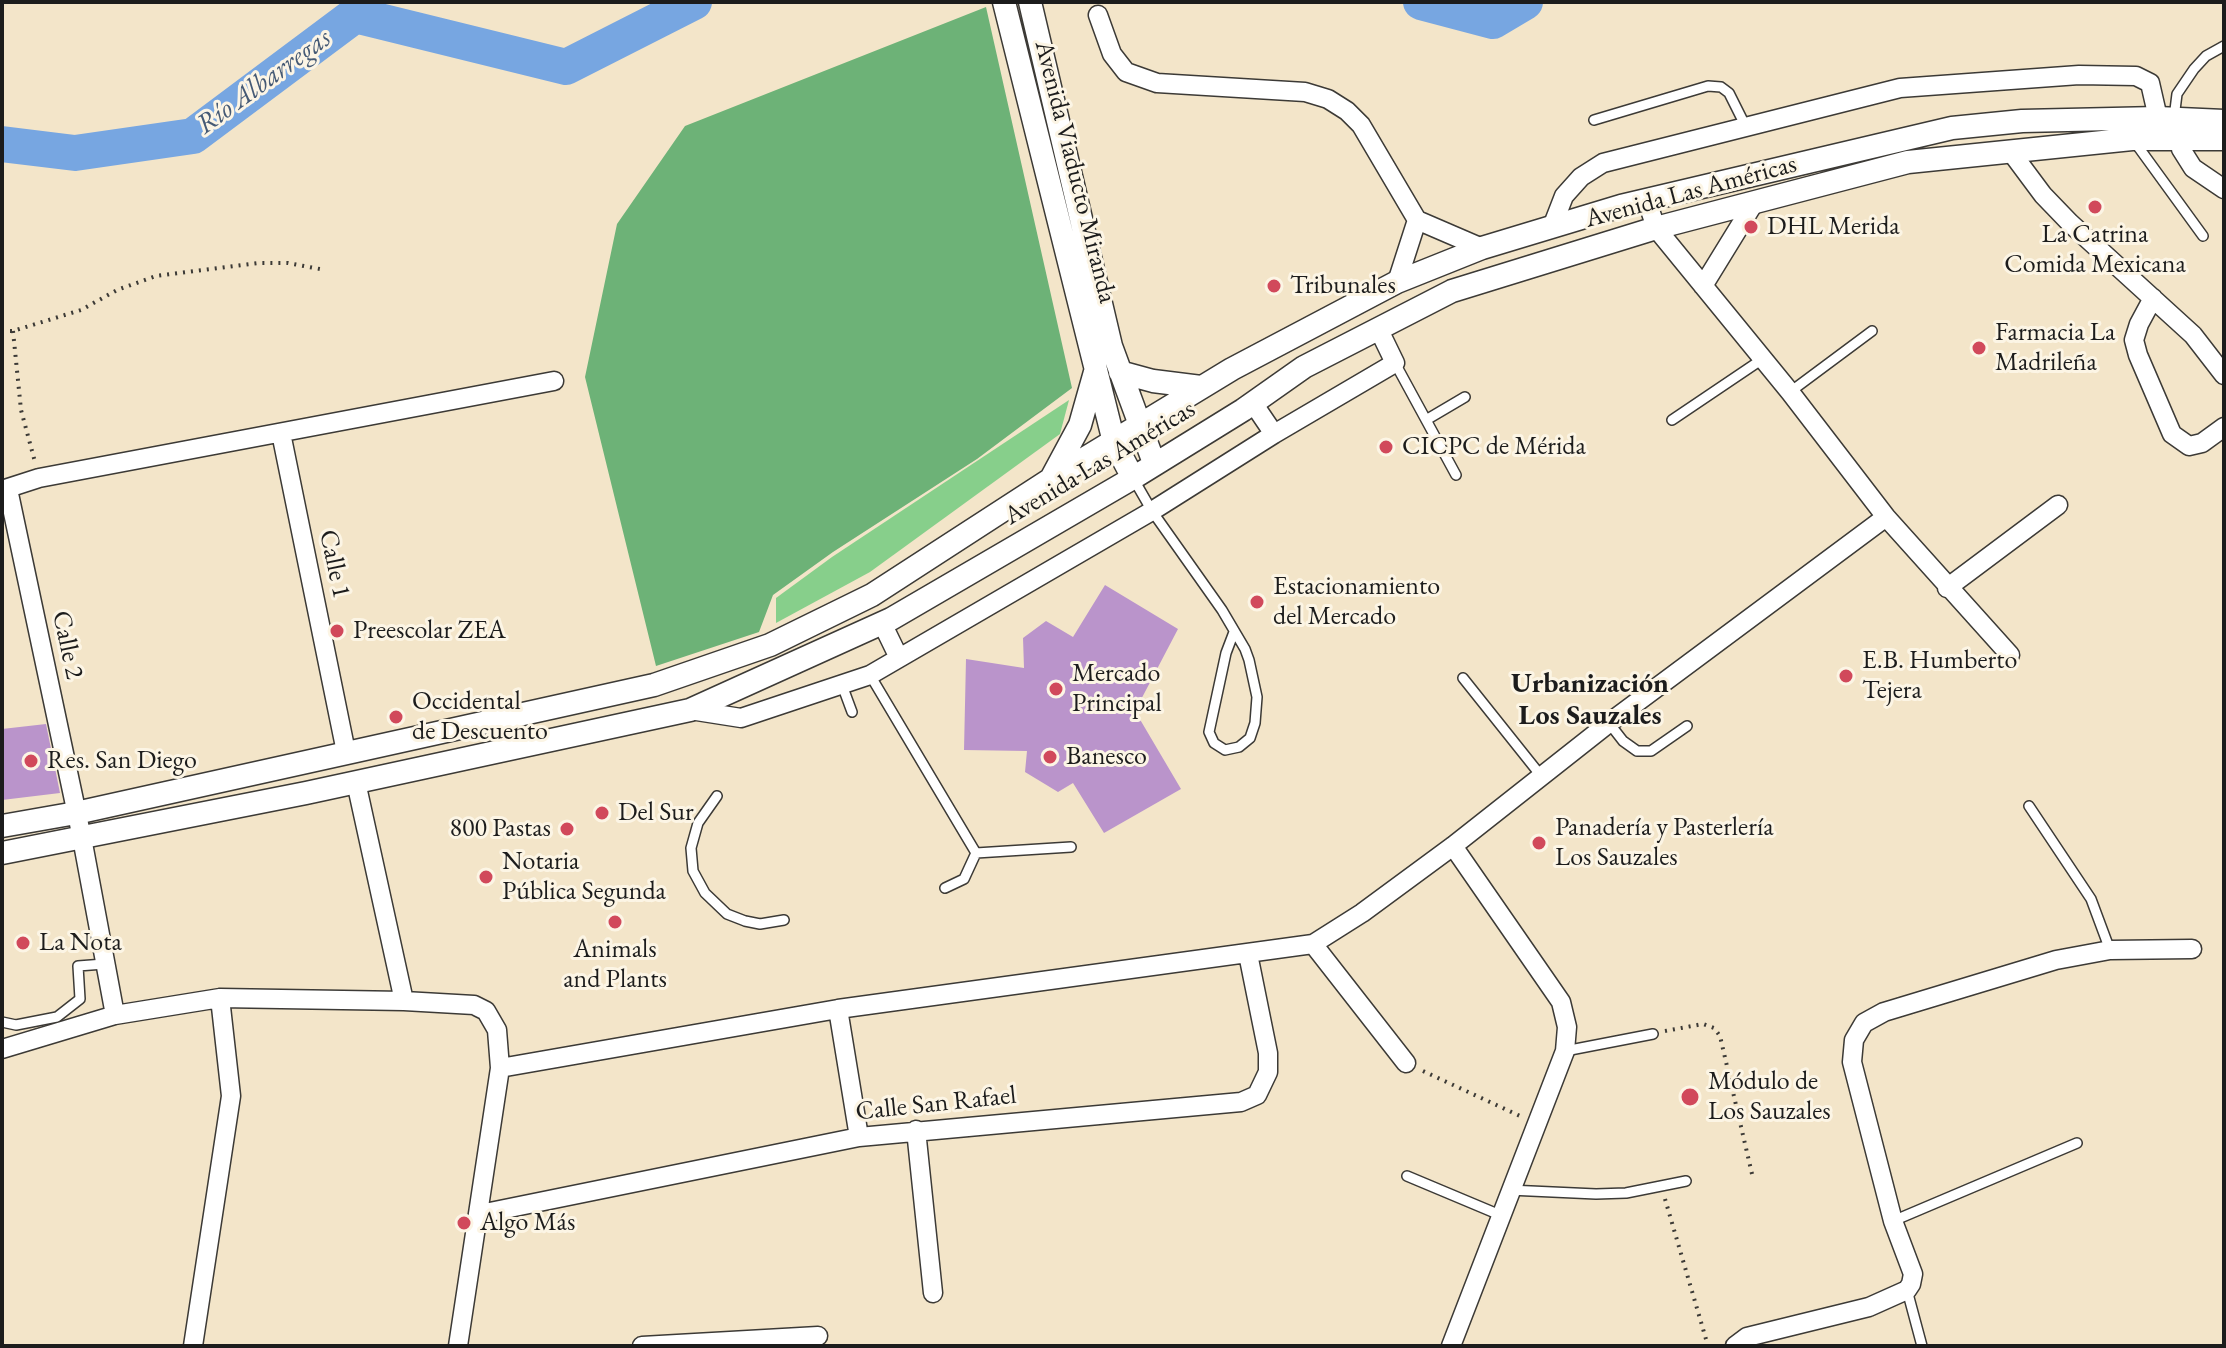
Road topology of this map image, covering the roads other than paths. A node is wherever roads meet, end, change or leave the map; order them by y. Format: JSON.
{"nodes":[{"id":1,"x":1004,"y":2,"type":"edge"},
{"id":2,"x":1030,"y":2,"type":"edge"},
{"id":3,"x":1098,"y":15,"type":"dead end"},
{"id":4,"x":2224,"y":46,"type":"edge"},
{"id":5,"x":1594,"y":120,"type":"dead end"},
{"id":6,"x":2224,"y":121,"type":"edge"},
{"id":7,"x":1745,"y":125,"type":"junction"},
{"id":8,"x":2171,"y":125,"type":"junction"},
{"id":9,"x":2132,"y":139,"type":"junction"},
{"id":10,"x":2224,"y":139,"type":"edge"},
{"id":11,"x":2011,"y":152,"type":"junction"},
{"id":12,"x":2224,"y":189,"type":"edge"},
{"id":13,"x":1647,"y":201,"type":"junction"},
{"id":14,"x":1754,"y":203,"type":"junction"},
{"id":15,"x":1417,"y":220,"type":"junction"},
{"id":16,"x":1552,"y":227,"type":"junction"},
{"id":17,"x":1656,"y":228,"type":"junction"},
{"id":18,"x":2203,"y":236,"type":"dead end"},
{"id":19,"x":1482,"y":248,"type":"junction"},
{"id":20,"x":1397,"y":282,"type":"junction"},
{"id":21,"x":1703,"y":286,"type":"junction"},
{"id":22,"x":2153,"y":298,"type":"junction"},
{"id":23,"x":1379,"y":330,"type":"junction"},
{"id":24,"x":1872,"y":331,"type":"dead end"},
{"id":25,"x":1099,"y":358,"type":"junction"},
{"id":26,"x":1761,"y":360,"type":"junction"},
{"id":27,"x":1395,"y":363,"type":"junction"},
{"id":28,"x":1120,"y":372,"type":"junction"},
{"id":29,"x":2224,"y":375,"type":"edge"},
{"id":30,"x":554,"y":381,"type":"dead end"},
{"id":31,"x":1201,"y":387,"type":"junction"},
{"id":32,"x":1790,"y":392,"type":"junction"},
{"id":33,"x":1465,"y":397,"type":"dead end"},
{"id":34,"x":1253,"y":403,"type":"junction"},
{"id":35,"x":1426,"y":420,"type":"junction"},
{"id":36,"x":1672,"y":420,"type":"dead end"},
{"id":37,"x":1138,"y":425,"type":"junction"},
{"id":38,"x":2224,"y":427,"type":"edge"},
{"id":39,"x":281,"y":433,"type":"junction"},
{"id":40,"x":1274,"y":434,"type":"junction"},
{"id":41,"x":1114,"y":442,"type":"junction"},
{"id":42,"x":1154,"y":463,"type":"junction"},
{"id":43,"x":1456,"y":475,"type":"dead end"},
{"id":44,"x":1133,"y":478,"type":"junction"},
{"id":45,"x":1051,"y":479,"type":"junction"},
{"id":46,"x":5,"y":489,"type":"edge"},
{"id":47,"x":2058,"y":505,"type":"dead end"},
{"id":48,"x":1152,"y":511,"type":"junction"},
{"id":49,"x":1886,"y":517,"type":"junction"},
{"id":50,"x":1947,"y":588,"type":"junction"},
{"id":51,"x":882,"y":623,"type":"junction"},
{"id":52,"x":1234,"y":632,"type":"junction"},
{"id":53,"x":2010,"y":655,"type":"dead end"},
{"id":54,"x":899,"y":658,"type":"junction"},
{"id":55,"x":870,"y":675,"type":"junction"},
{"id":56,"x":1463,"y":678,"type":"dead end"},
{"id":57,"x":842,"y":685,"type":"junction"},
{"id":58,"x":690,"y":710,"type":"junction"},
{"id":59,"x":852,"y":712,"type":"dead end"},
{"id":60,"x":1609,"y":723,"type":"junction"},
{"id":61,"x":1687,"y":726,"type":"dead end"},
{"id":62,"x":346,"y":752,"type":"junction"},
{"id":63,"x":1542,"y":777,"type":"junction"},
{"id":64,"x":356,"y":782,"type":"junction"},
{"id":65,"x":717,"y":796,"type":"dead end"},
{"id":66,"x":2029,"y":806,"type":"dead end"},
{"id":67,"x":76,"y":813,"type":"junction"},
{"id":68,"x":2,"y":826,"type":"edge"},
{"id":69,"x":82,"y":838,"type":"junction"},
{"id":70,"x":1453,"y":846,"type":"junction"},
{"id":71,"x":1071,"y":847,"type":"dead end"},
{"id":72,"x":2,"y":853,"type":"edge"},
{"id":73,"x":976,"y":853,"type":"junction"},
{"id":74,"x":945,"y":888,"type":"dead end"},
{"id":75,"x":784,"y":920,"type":"dead end"},
{"id":76,"x":1313,"y":944,"type":"junction"},
{"id":77,"x":2192,"y":949,"type":"dead end"},
{"id":78,"x":2110,"y":950,"type":"junction"},
{"id":79,"x":1248,"y":954,"type":"junction"},
{"id":80,"x":104,"y":964,"type":"junction"},
{"id":81,"x":220,"y":998,"type":"junction"},
{"id":82,"x":404,"y":1001,"type":"junction"},
{"id":83,"x":838,"y":1009,"type":"junction"},
{"id":84,"x":115,"y":1015,"type":"junction"},
{"id":85,"x":2,"y":1022,"type":"edge"},
{"id":86,"x":1653,"y":1034,"type":"road end"},
{"id":87,"x":3,"y":1046,"type":"edge"},
{"id":88,"x":1565,"y":1051,"type":"junction"},
{"id":89,"x":1406,"y":1063,"type":"road end"},
{"id":90,"x":500,"y":1068,"type":"junction"},
{"id":91,"x":916,"y":1130,"type":"junction"},
{"id":92,"x":859,"y":1137,"type":"junction"},
{"id":93,"x":2077,"y":1143,"type":"dead end"},
{"id":94,"x":1407,"y":1176,"type":"dead end"},
{"id":95,"x":1686,"y":1181,"type":"dead end"},
{"id":96,"x":1509,"y":1190,"type":"junction"},
{"id":97,"x":480,"y":1214,"type":"junction"},
{"id":98,"x":1500,"y":1215,"type":"junction"},
{"id":99,"x":1893,"y":1221,"type":"junction"},
{"id":100,"x":1907,"y":1290,"type":"junction"},
{"id":101,"x":933,"y":1293,"type":"dead end"},
{"id":102,"x":818,"y":1336,"type":"dead end"},
{"id":103,"x":675,"y":1345,"type":"edge"},
{"id":104,"x":193,"y":1346,"type":"edge"},
{"id":105,"x":458,"y":1346,"type":"edge"},
{"id":106,"x":642,"y":1346,"type":"edge"},
{"id":107,"x":1451,"y":1346,"type":"edge"},
{"id":108,"x":1735,"y":1346,"type":"edge"},
{"id":109,"x":1922,"y":1346,"type":"edge"}],
"edges":[{"from":1,"to":25,"type":"street","name":"Avenida Viaducto Miranda"},
{"from":2,"to":25,"type":"street","name":"Avenida Viaducto Miranda"},
{"from":3,"to":15,"type":"street"},
{"from":4,"to":8,"type":"lane"},
{"from":5,"to":7,"type":"lane"},
{"from":6,"to":8,"type":"street","name":"Avenida Las Américas"},
{"from":7,"to":8,"type":"street"},
{"from":7,"to":16,"type":"street"},
{"from":8,"to":9,"type":"street","name":"Avenida Las Américas"},
{"from":8,"to":10,"type":"street","name":"Avenida Las Américas"},
{"from":8,"to":12,"type":"street"},
{"from":8,"to":13,"type":"street","name":"Avenida Las Américas"},
{"from":9,"to":11,"type":"street","name":"Avenida Las Américas"},
{"from":9,"to":18,"type":"lane"},
{"from":11,"to":14,"type":"street","name":"Avenida Las Américas"},
{"from":11,"to":22,"type":"street"},
{"from":13,"to":16,"type":"street","name":"Avenida Las Américas"},
{"from":13,"to":17,"type":"street"},
{"from":14,"to":17,"type":"street","name":"Avenida Las Américas"},
{"from":14,"to":21,"type":"street"},
{"from":15,"to":19,"type":"street"},
{"from":15,"to":20,"type":"street"},
{"from":16,"to":19,"type":"street","name":"Avenida Las Américas"},
{"from":17,"to":21,"type":"street"},
{"from":17,"to":23,"type":"street","name":"Avenida Las Américas"},
{"from":19,"to":20,"type":"street","name":"Avenida Las Américas"},
{"from":20,"to":31,"type":"street","name":"Avenida Las Américas"},
{"from":21,"to":26,"type":"street"},
{"from":22,"to":29,"type":"street"},
{"from":22,"to":38,"type":"street"},
{"from":23,"to":27,"type":"street"},
{"from":23,"to":34,"type":"street","name":"Avenida Las Américas"},
{"from":24,"to":32,"type":"lane"},
{"from":25,"to":28,"type":"street"},
{"from":25,"to":41,"type":"street"},
{"from":25,"to":45,"type":"street"},
{"from":26,"to":32,"type":"street"},
{"from":26,"to":36,"type":"lane"},
{"from":27,"to":35,"type":"lane"},
{"from":27,"to":40,"type":"street"},
{"from":28,"to":31,"type":"street"},
{"from":28,"to":37,"type":"street"},
{"from":30,"to":39,"type":"street"},
{"from":31,"to":37,"type":"street","name":"Avenida Las Américas"},
{"from":32,"to":49,"type":"street"},
{"from":33,"to":35,"type":"lane"},
{"from":34,"to":40,"type":"street"},
{"from":34,"to":42,"type":"street","name":"Avenida Las Américas"},
{"from":35,"to":43,"type":"lane"},
{"from":37,"to":41,"type":"street","name":"Avenida Las Américas"},
{"from":37,"to":42,"type":"street"},
{"from":39,"to":46,"type":"street"},
{"from":39,"to":62,"type":"street","name":"Calle 1"},
{"from":40,"to":48,"type":"street"},
{"from":41,"to":44,"type":"street"},
{"from":41,"to":45,"type":"street","name":"Avenida Las Américas"},
{"from":42,"to":44,"type":"street","name":"Avenida Las Américas"},
{"from":44,"to":48,"type":"lane"},
{"from":44,"to":51,"type":"street","name":"Avenida Las Américas"},
{"from":45,"to":62,"type":"street","name":"Avenida Las Américas"},
{"from":46,"to":67,"type":"street","name":"Calle 2"},
{"from":47,"to":50,"type":"street"},
{"from":48,"to":52,"type":"lane"},
{"from":48,"to":54,"type":"street"},
{"from":49,"to":50,"type":"street"},
{"from":49,"to":60,"type":"street"},
{"from":50,"to":53,"type":"street"},
{"from":51,"to":54,"type":"street"},
{"from":51,"to":58,"type":"street","name":"Avenida Las Américas"},
{"from":52,"to":52,"type":"lane"},
{"from":54,"to":55,"type":"street"},
{"from":55,"to":57,"type":"street"},
{"from":55,"to":73,"type":"lane"},
{"from":56,"to":63,"type":"lane"},
{"from":57,"to":58,"type":"street"},
{"from":57,"to":59,"type":"lane"},
{"from":58,"to":64,"type":"street","name":"Avenida Las Américas"},
{"from":60,"to":61,"type":"lane"},
{"from":60,"to":63,"type":"street"},
{"from":62,"to":67,"type":"street","name":"Avenida Las Américas"},
{"from":63,"to":70,"type":"street"},
{"from":64,"to":69,"type":"street","name":"Avenida Las Américas"},
{"from":64,"to":82,"type":"street"},
{"from":65,"to":75,"type":"lane"},
{"from":66,"to":78,"type":"lane"},
{"from":67,"to":68,"type":"street","name":"Avenida Las Américas"},
{"from":67,"to":69,"type":"street","name":"Calle 2"},
{"from":69,"to":72,"type":"street","name":"Avenida Las Américas"},
{"from":69,"to":80,"type":"street","name":"Calle 2"},
{"from":70,"to":76,"type":"street"},
{"from":70,"to":88,"type":"street"},
{"from":71,"to":73,"type":"lane"},
{"from":73,"to":74,"type":"lane"},
{"from":76,"to":79,"type":"street"},
{"from":76,"to":89,"type":"street"},
{"from":77,"to":78,"type":"street"},
{"from":78,"to":99,"type":"street"},
{"from":79,"to":83,"type":"street"},
{"from":79,"to":91,"type":"street","name":"Calle San Rafael"},
{"from":80,"to":84,"type":"street","name":"Calle 2"},
{"from":80,"to":85,"type":"lane"},
{"from":81,"to":82,"type":"street"},
{"from":81,"to":84,"type":"street"},
{"from":81,"to":104,"type":"street"},
{"from":82,"to":90,"type":"street"},
{"from":83,"to":90,"type":"street"},
{"from":83,"to":92,"type":"street"},
{"from":84,"to":87,"type":"street"},
{"from":86,"to":88,"type":"lane"},
{"from":88,"to":96,"type":"street"},
{"from":90,"to":97,"type":"street"},
{"from":91,"to":92,"type":"street","name":"Calle San Rafael"},
{"from":91,"to":101,"type":"street"},
{"from":92,"to":97,"type":"street","name":"Calle San Rafael"},
{"from":93,"to":99,"type":"lane"},
{"from":94,"to":98,"type":"lane"},
{"from":95,"to":96,"type":"lane"},
{"from":96,"to":98,"type":"street"},
{"from":97,"to":105,"type":"street"},
{"from":98,"to":107,"type":"street"},
{"from":99,"to":100,"type":"street"},
{"from":100,"to":108,"type":"street"},
{"from":100,"to":109,"type":"lane"},
{"from":102,"to":103,"type":"street"},
{"from":103,"to":106,"type":"street"}]}
